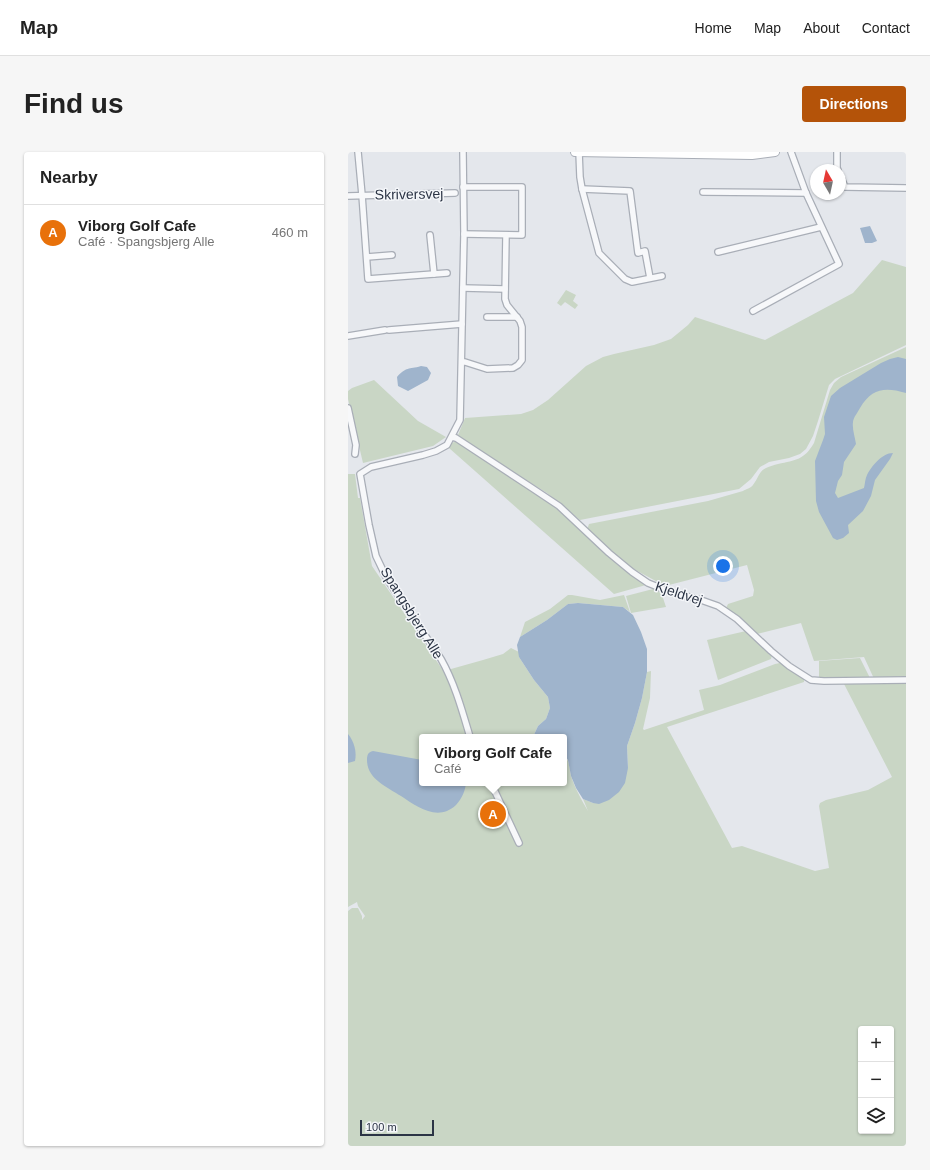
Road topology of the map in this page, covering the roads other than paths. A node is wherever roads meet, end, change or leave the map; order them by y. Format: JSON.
{"nodes":[{"id":1,"x":358,"y":152,"type":"edge"},
{"id":2,"x":463,"y":152,"type":"edge"},
{"id":3,"x":575,"y":152,"type":"edge"},
{"id":4,"x":579,"y":152,"type":"edge"},
{"id":5,"x":598,"y":152,"type":"edge"},
{"id":6,"x":775,"y":152,"type":"edge"},
{"id":7,"x":791,"y":152,"type":"edge"},
{"id":8,"x":837,"y":152,"type":"edge"},
{"id":9,"x":717,"y":153,"type":"edge"},
{"id":10,"x":837,"y":164,"type":"edge"},
{"id":11,"x":463,"y":186,"type":"junction"},
{"id":12,"x":846,"y":187,"type":"edge"},
{"id":13,"x":906,"y":188,"type":"edge"},
{"id":14,"x":582,"y":189,"type":"junction"},
{"id":15,"x":703,"y":192,"type":"dead end"},
{"id":16,"x":455,"y":193,"type":"dead end"},
{"id":17,"x":806,"y":193,"type":"junction"},
{"id":18,"x":362,"y":195,"type":"junction"},
{"id":19,"x":348,"y":196,"type":"edge"},
{"id":20,"x":821,"y":227,"type":"junction"},
{"id":21,"x":464,"y":234,"type":"junction"},
{"id":22,"x":430,"y":235,"type":"dead end"},
{"id":23,"x":506,"y":235,"type":"junction"},
{"id":24,"x":718,"y":252,"type":"dead end"},
{"id":25,"x":392,"y":255,"type":"dead end"},
{"id":26,"x":367,"y":257,"type":"junction"},
{"id":27,"x":447,"y":273,"type":"dead end"},
{"id":28,"x":434,"y":274,"type":"junction"},
{"id":29,"x":662,"y":276,"type":"dead end"},
{"id":30,"x":650,"y":278,"type":"junction"},
{"id":31,"x":463,"y":288,"type":"junction"},
{"id":32,"x":505,"y":289,"type":"junction"},
{"id":33,"x":753,"y":311,"type":"dead end"},
{"id":34,"x":487,"y":317,"type":"dead end"},
{"id":35,"x":517,"y":317,"type":"junction"},
{"id":36,"x":462,"y":324,"type":"junction"},
{"id":37,"x":348,"y":336,"type":"edge"},
{"id":38,"x":462,"y":362,"type":"junction"},
{"id":39,"x":348,"y":408,"type":"edge"},
{"id":40,"x":452,"y":437,"type":"junction"},
{"id":41,"x":355,"y":454,"type":"dead end"},
{"id":42,"x":906,"y":680,"type":"edge"},
{"id":43,"x":469,"y":734,"type":"edge"},
{"id":44,"x":492,"y":786,"type":"edge"},
{"id":45,"x":520,"y":843,"type":"dead end"}],
"edges":[{"from":1,"to":18,"type":"street","name":"Skriversvej"},
{"from":2,"to":11,"type":"street","name":"Spangsbjerg Alle"},
{"from":3,"to":4,"type":"street"},
{"from":4,"to":5,"type":"street"},
{"from":4,"to":14,"type":"street"},
{"from":5,"to":9,"type":"street"},
{"from":6,"to":9,"type":"street"},
{"from":7,"to":17,"type":"street"},
{"from":8,"to":10,"type":"street"},
{"from":11,"to":21,"type":"street","name":"Spangsbjerg Alle"},
{"from":11,"to":23,"type":"street"},
{"from":12,"to":13,"type":"street"},
{"from":14,"to":30,"type":"street"},
{"from":14,"to":30,"type":"street"},
{"from":15,"to":17,"type":"street"},
{"from":16,"to":18,"type":"street","name":"Skriversvej"},
{"from":17,"to":20,"type":"street"},
{"from":18,"to":19,"type":"street","name":"Skriversvej"},
{"from":18,"to":26,"type":"street","name":"Skriversvej"},
{"from":20,"to":24,"type":"street"},
{"from":20,"to":33,"type":"street"},
{"from":21,"to":23,"type":"street"},
{"from":21,"to":31,"type":"street","name":"Spangsbjerg Alle"},
{"from":22,"to":28,"type":"street"},
{"from":23,"to":32,"type":"street"},
{"from":25,"to":26,"type":"street"},
{"from":26,"to":28,"type":"street","name":"Skriversvej"},
{"from":27,"to":28,"type":"street","name":"Skriversvej"},
{"from":29,"to":30,"type":"street"},
{"from":31,"to":32,"type":"street"},
{"from":31,"to":36,"type":"street","name":"Spangsbjerg Alle"},
{"from":32,"to":35,"type":"street"},
{"from":34,"to":35,"type":"street"},
{"from":35,"to":38,"type":"street"},
{"from":36,"to":37,"type":"street"},
{"from":36,"to":38,"type":"street","name":"Spangsbjerg Alle"},
{"from":38,"to":40,"type":"street","name":"Spangsbjerg Alle"},
{"from":39,"to":41,"type":"street"},
{"from":40,"to":42,"type":"street","name":"Kjeldvej"},
{"from":40,"to":43,"type":"street","name":"Spangsbjerg Alle"},
{"from":44,"to":45,"type":"street"}]}
